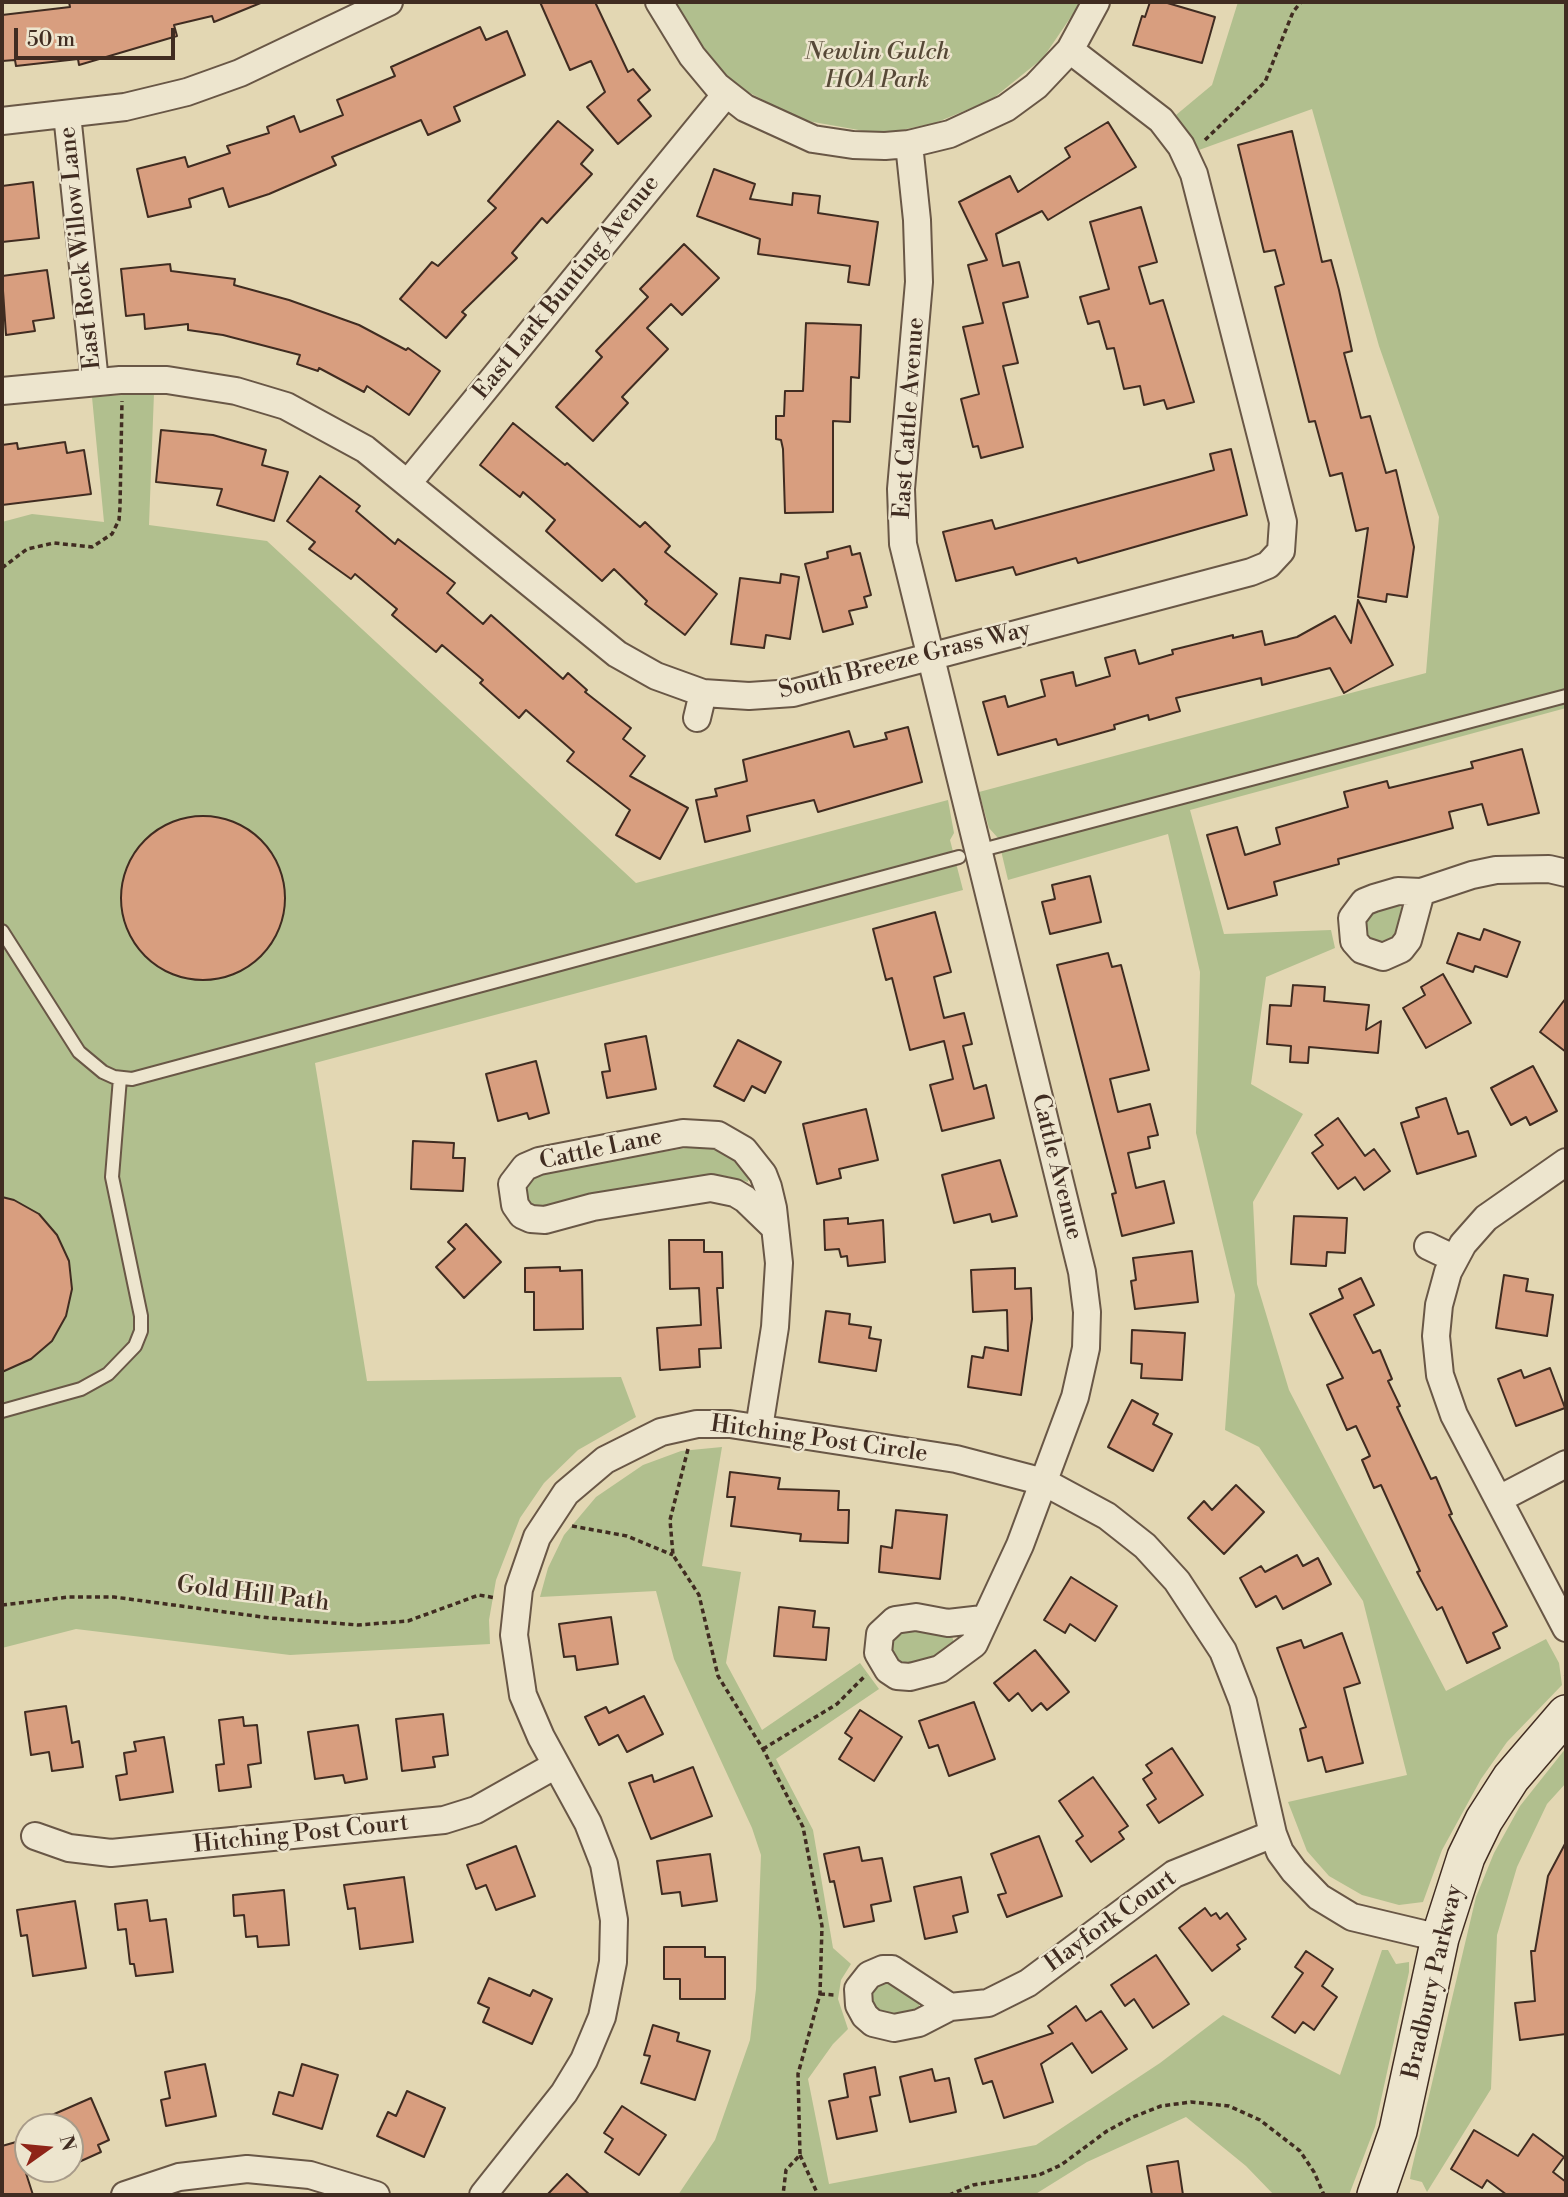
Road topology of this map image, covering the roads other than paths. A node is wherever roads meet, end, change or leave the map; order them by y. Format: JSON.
{"nodes":[{"id":1,"x":389,"y":2,"type":"edge"},
{"id":2,"x":659,"y":2,"type":"edge"},
{"id":3,"x":1096,"y":2,"type":"edge"},
{"id":4,"x":1070,"y":50,"type":"junction"},
{"id":5,"x":726,"y":94,"type":"junction"},
{"id":6,"x":68,"y":114,"type":"junction"},
{"id":7,"x":2,"y":121,"type":"edge"},
{"id":8,"x":909,"y":145,"type":"junction"},
{"id":9,"x":95,"y":382,"type":"junction"},
{"id":10,"x":2,"y":391,"type":"edge"},
{"id":11,"x":408,"y":483,"type":"junction"},
{"id":12,"x":929,"y":657,"type":"junction"},
{"id":13,"x":1566,"y":696,"type":"edge"},
{"id":14,"x":968,"y":854,"type":"junction"},
{"id":15,"x":1566,"y":873,"type":"edge"},
{"id":16,"x":1421,"y":892,"type":"dead end"},
{"id":17,"x":2,"y":930,"type":"edge"},
{"id":18,"x":120,"y":1078,"type":"junction"},
{"id":19,"x":1566,"y":1162,"type":"edge"},
{"id":20,"x":775,"y":1228,"type":"junction"},
{"id":21,"x":1428,"y":1246,"type":"dead end"},
{"id":22,"x":1453,"y":1258,"type":"junction"},
{"id":23,"x":2,"y":1411,"type":"edge"},
{"id":24,"x":759,"y":1428,"type":"junction"},
{"id":25,"x":1566,"y":1464,"type":"edge"},
{"id":26,"x":1044,"y":1482,"type":"junction"},
{"id":27,"x":1499,"y":1499,"type":"junction"},
{"id":28,"x":983,"y":1619,"type":"dead end"},
{"id":29,"x":1566,"y":1628,"type":"edge"},
{"id":30,"x":1566,"y":1714,"type":"edge"},
{"id":31,"x":556,"y":1765,"type":"junction"},
{"id":32,"x":1273,"y":1834,"type":"junction"},
{"id":33,"x":35,"y":1836,"type":"dead end"},
{"id":34,"x":1440,"y":1938,"type":"junction"},
{"id":35,"x":950,"y":2007,"type":"dead end"},
{"id":36,"x":125,"y":2195,"type":"edge"},
{"id":37,"x":376,"y":2195,"type":"edge"},
{"id":38,"x":484,"y":2195,"type":"edge"},
{"id":39,"x":1376,"y":2195,"type":"edge"}],
"edges":[{"from":1,"to":6,"type":"street"},
{"from":2,"to":5,"type":"street"},
{"from":3,"to":4,"type":"street"},
{"from":4,"to":8,"type":"street"},
{"from":4,"to":12,"type":"street","name":"South Breeze Grass Way"},
{"from":5,"to":8,"type":"street"},
{"from":5,"to":11,"type":"street","name":"East Lark Bunting Avenue"},
{"from":6,"to":7,"type":"street"},
{"from":6,"to":9,"type":"street","name":"East Rock Willow Lane"},
{"from":8,"to":12,"type":"street","name":"East Cattle Avenue"},
{"from":9,"to":10,"type":"street","name":"South Breeze Grass Way"},
{"from":9,"to":11,"type":"street","name":"South Breeze Grass Way"},
{"from":11,"to":12,"type":"street","name":"South Breeze Grass Way"},
{"from":12,"to":14,"type":"street","name":"East Cattle Avenue"},
{"from":13,"to":14,"type":"lane"},
{"from":14,"to":18,"type":"lane"},
{"from":14,"to":26,"type":"street","name":"Cattle Avenue"},
{"from":15,"to":16,"type":"street"},
{"from":17,"to":18,"type":"lane"},
{"from":18,"to":23,"type":"lane"},
{"from":19,"to":22,"type":"street"},
{"from":20,"to":20,"type":"street","name":"Cattle Lane"},
{"from":20,"to":24,"type":"street","name":"Cattle Lane"},
{"from":21,"to":22,"type":"street"},
{"from":22,"to":27,"type":"street"},
{"from":24,"to":26,"type":"street","name":"Hitching Post Circle"},
{"from":24,"to":31,"type":"street","name":"Hitching Post Circle"},
{"from":25,"to":27,"type":"street"},
{"from":26,"to":28,"type":"street","name":"Cattle Avenue"},
{"from":26,"to":32,"type":"street","name":"Hitching Post Circle"},
{"from":27,"to":29,"type":"street"},
{"from":30,"to":34,"type":"street","name":"Bradbury Parkway"},
{"from":31,"to":33,"type":"street","name":"Hitching Post Court"},
{"from":31,"to":38,"type":"street","name":"Hitching Post Circle"},
{"from":32,"to":34,"type":"street","name":"Hitching Post Circle"},
{"from":32,"to":35,"type":"street","name":"Hayfork Court"},
{"from":34,"to":39,"type":"street","name":"Bradbury Parkway"},
{"from":36,"to":37,"type":"street"}]}
